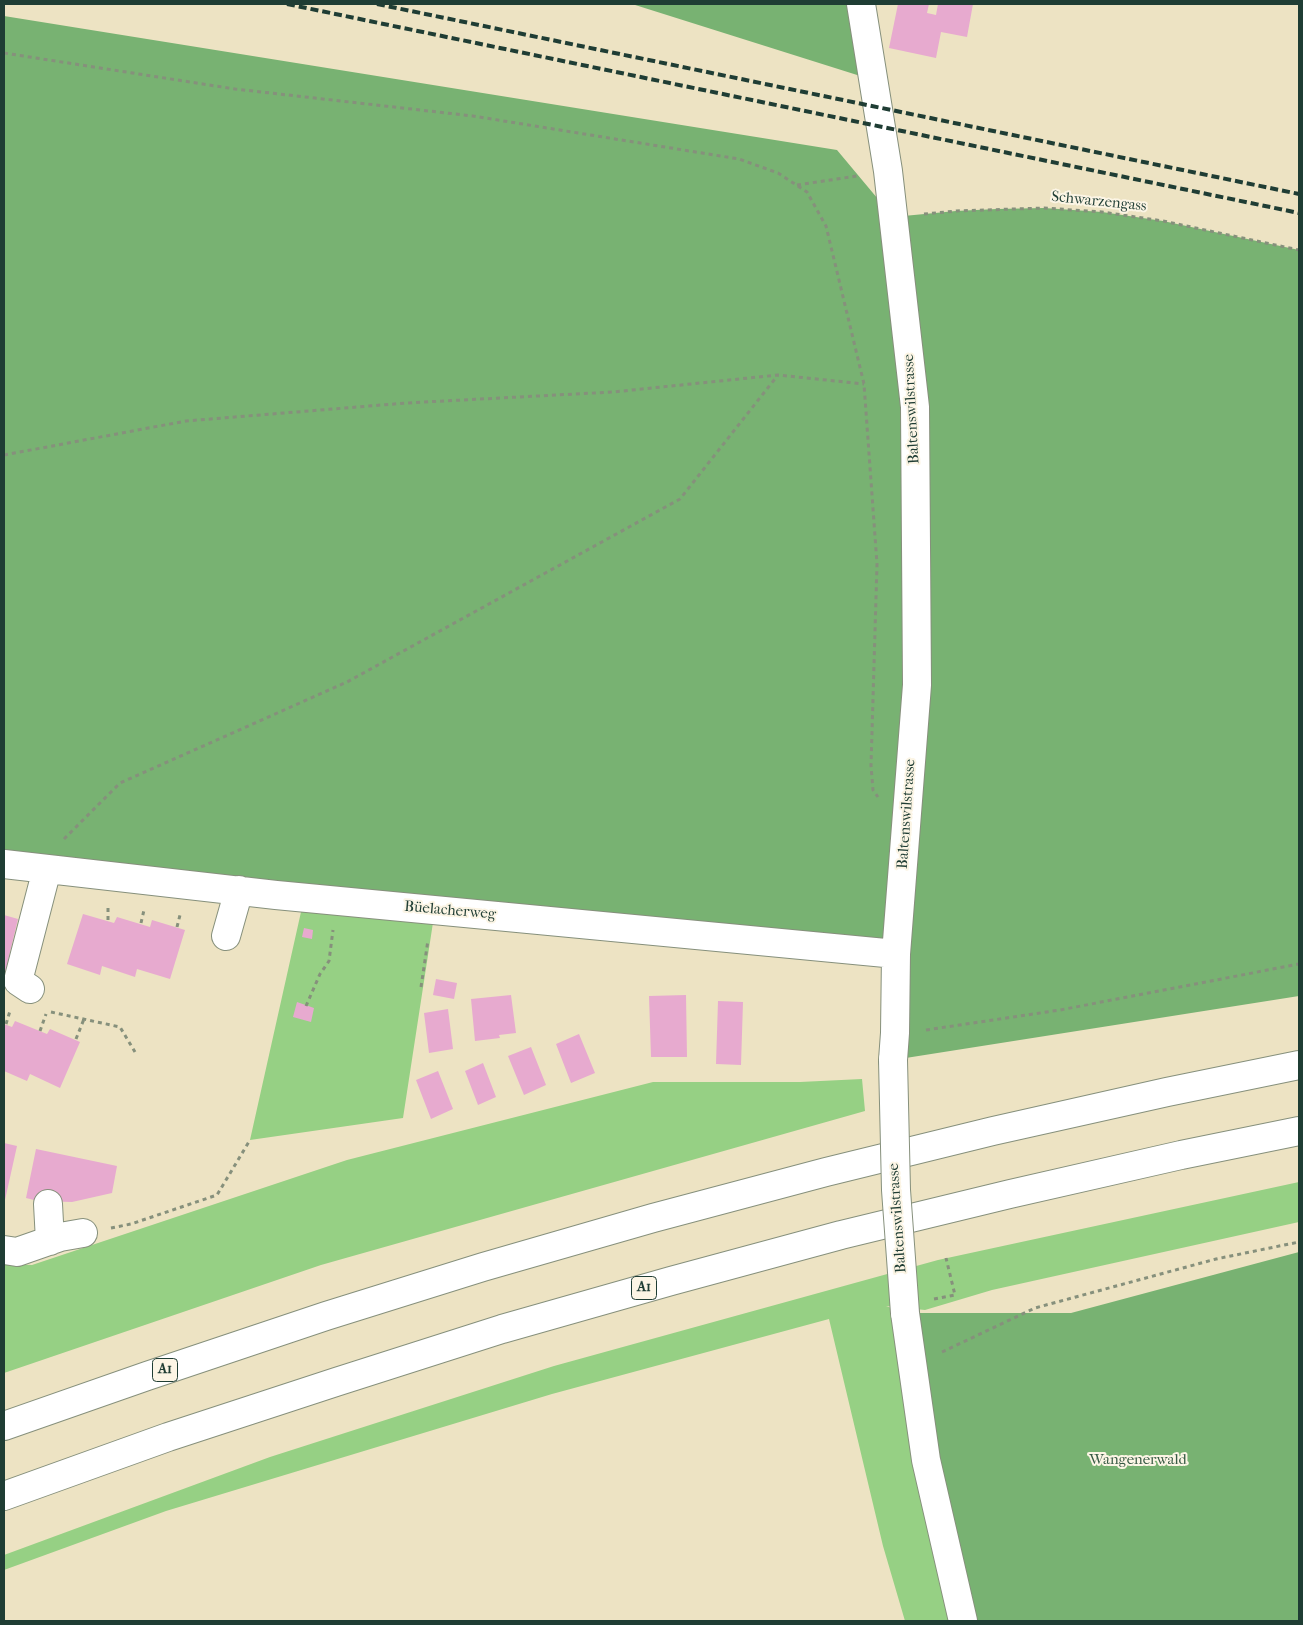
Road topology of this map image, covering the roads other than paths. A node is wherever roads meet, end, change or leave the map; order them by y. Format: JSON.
{"nodes":[{"id":1,"x":861,"y":4,"type":"edge"},
{"id":2,"x":4,"y":864,"type":"edge"},
{"id":3,"x":41,"y":868,"type":"junction"},
{"id":4,"x":240,"y":890,"type":"junction"},
{"id":5,"x":226,"y":936,"type":"dead end"},
{"id":6,"x":896,"y":954,"type":"junction"},
{"id":7,"x":35,"y":999,"type":"road end"},
{"id":8,"x":1299,"y":1065,"type":"edge"},
{"id":9,"x":1299,"y":1132,"type":"edge"},
{"id":10,"x":48,"y":1204,"type":"dead end"},
{"id":11,"x":83,"y":1233,"type":"road end"},
{"id":12,"x":50,"y":1241,"type":"junction"},
{"id":13,"x":4,"y":1250,"type":"edge"},
{"id":14,"x":4,"y":1426,"type":"edge"},
{"id":15,"x":4,"y":1496,"type":"edge"},
{"id":16,"x":963,"y":1621,"type":"edge"}],
"edges":[{"from":1,"to":6,"type":"main road","name":"Baltenswilstrasse"},
{"from":2,"to":3,"type":"main road","name":"Büelacherweg"},
{"from":3,"to":4,"type":"main road","name":"Büelacherweg"},
{"from":3,"to":7,"type":"main road"},
{"from":4,"to":5,"type":"main road"},
{"from":4,"to":6,"type":"main road","name":"Büelacherweg"},
{"from":6,"to":16,"type":"main road","name":"Baltenswilstrasse","bridge":true},
{"from":8,"to":14,"type":"main road","number":"A1"},
{"from":9,"to":15,"type":"main road","number":"A1"},
{"from":10,"to":12,"type":"main road"},
{"from":11,"to":12,"type":"main road"},
{"from":12,"to":13,"type":"main road"}]}
